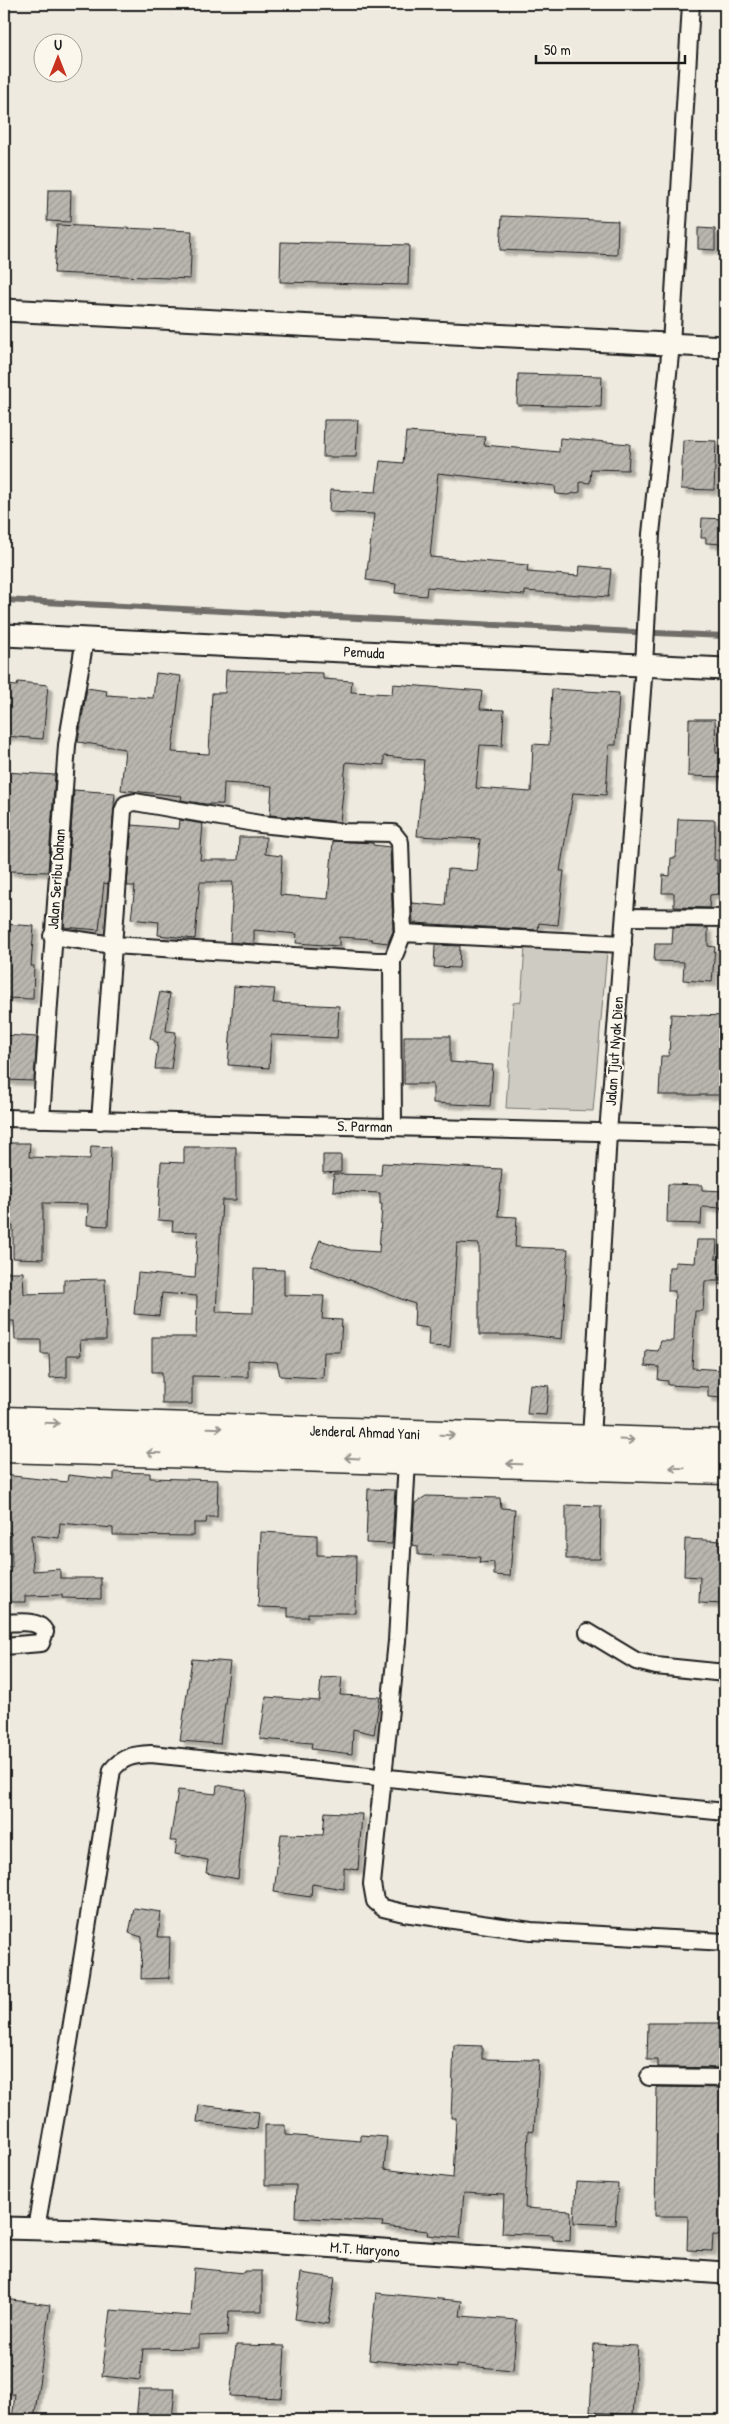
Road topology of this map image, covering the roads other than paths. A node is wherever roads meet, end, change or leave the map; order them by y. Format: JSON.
{"nodes":[{"id":1,"x":691,"y":4,"type":"edge"},
{"id":2,"x":4,"y":310,"type":"edge"},
{"id":3,"x":672,"y":345,"type":"junction"},
{"id":4,"x":725,"y":347,"type":"edge"},
{"id":5,"x":4,"y":634,"type":"edge"},
{"id":6,"x":86,"y":639,"type":"junction"},
{"id":7,"x":644,"y":665,"type":"junction"},
{"id":8,"x":725,"y":669,"type":"edge"},
{"id":9,"x":626,"y":917,"type":"junction"},
{"id":10,"x":725,"y":918,"type":"edge"},
{"id":11,"x":403,"y":933,"type":"junction"},
{"id":12,"x":52,"y":936,"type":"junction"},
{"id":13,"x":622,"y":944,"type":"junction"},
{"id":14,"x":113,"y":945,"type":"junction"},
{"id":15,"x":392,"y":961,"type":"junction"},
{"id":16,"x":4,"y":1118,"type":"edge"},
{"id":17,"x":41,"y":1119,"type":"junction"},
{"id":18,"x":100,"y":1121,"type":"junction"},
{"id":19,"x":393,"y":1127,"type":"junction"},
{"id":20,"x":608,"y":1133,"type":"junction"},
{"id":21,"x":725,"y":1135,"type":"edge"},
{"id":22,"x":4,"y":1421,"type":"edge"},
{"id":23,"x":591,"y":1439,"type":"junction"},
{"id":24,"x":725,"y":1444,"type":"edge"},
{"id":25,"x":4,"y":1448,"type":"edge"},
{"id":26,"x":407,"y":1461,"type":"junction"},
{"id":27,"x":725,"y":1470,"type":"edge"},
{"id":28,"x":4,"y":1623,"type":"edge"},
{"id":29,"x":588,"y":1632,"type":"dead end"},
{"id":30,"x":4,"y":1646,"type":"edge"},
{"id":31,"x":725,"y":1672,"type":"edge"},
{"id":32,"x":383,"y":1777,"type":"junction"},
{"id":33,"x":725,"y":1812,"type":"edge"},
{"id":34,"x":725,"y":1942,"type":"edge"},
{"id":35,"x":649,"y":2077,"type":"dead end"},
{"id":36,"x":725,"y":2078,"type":"edge"},
{"id":37,"x":4,"y":2228,"type":"edge"},
{"id":38,"x":36,"y":2228,"type":"junction"},
{"id":39,"x":725,"y":2273,"type":"edge"}],
"edges":[{"from":1,"to":3,"type":"street","name":"Jalan Tjut Nyak Dien"},
{"from":2,"to":3,"type":"street"},
{"from":3,"to":4,"type":"street"},
{"from":3,"to":7,"type":"street","name":"Jalan Tjut Nyak Dien"},
{"from":5,"to":6,"type":"street","name":"Pemuda"},
{"from":6,"to":7,"type":"street","name":"Pemuda"},
{"from":6,"to":12,"type":"street","name":"Jalan Seribu Dahan"},
{"from":7,"to":8,"type":"street","name":"Pemuda"},
{"from":7,"to":9,"type":"street","name":"Jalan Tjut Nyak Dien"},
{"from":9,"to":10,"type":"street"},
{"from":9,"to":13,"type":"street","name":"Jalan Tjut Nyak Dien"},
{"from":11,"to":13,"type":"street"},
{"from":11,"to":14,"type":"street"},
{"from":11,"to":15,"type":"street"},
{"from":12,"to":14,"type":"street"},
{"from":12,"to":17,"type":"street","name":"Jalan Seribu Dahan"},
{"from":13,"to":20,"type":"street","name":"Jalan Tjut Nyak Dien"},
{"from":14,"to":15,"type":"street"},
{"from":14,"to":18,"type":"street"},
{"from":15,"to":19,"type":"street"},
{"from":16,"to":17,"type":"street","name":"S. Parman"},
{"from":17,"to":18,"type":"street","name":"S. Parman"},
{"from":18,"to":19,"type":"street","name":"S. Parman"},
{"from":19,"to":20,"type":"street","name":"S. Parman"},
{"from":20,"to":21,"type":"street","name":"S. Parman"},
{"from":20,"to":23,"type":"street","name":"Jalan Tjut Nyak Dien"},
{"from":22,"to":23,"type":"highway","name":"Jenderal Ahmad Yani","one_way":true},
{"from":23,"to":24,"type":"highway","name":"Jenderal Ahmad Yani","one_way":true},
{"from":26,"to":25,"type":"highway","name":"Jenderal Ahmad Yani","one_way":true},
{"from":27,"to":26,"type":"highway","name":"Jenderal Ahmad Yani","one_way":true},
{"from":26,"to":32,"type":"street"},
{"from":28,"to":30,"type":"street"},
{"from":29,"to":31,"type":"street"},
{"from":32,"to":33,"type":"street"},
{"from":32,"to":34,"type":"street"},
{"from":32,"to":38,"type":"street"},
{"from":35,"to":36,"type":"street"},
{"from":37,"to":38,"type":"street","name":"M.T. Haryono"},
{"from":38,"to":39,"type":"street","name":"M.T. Haryono"}]}
